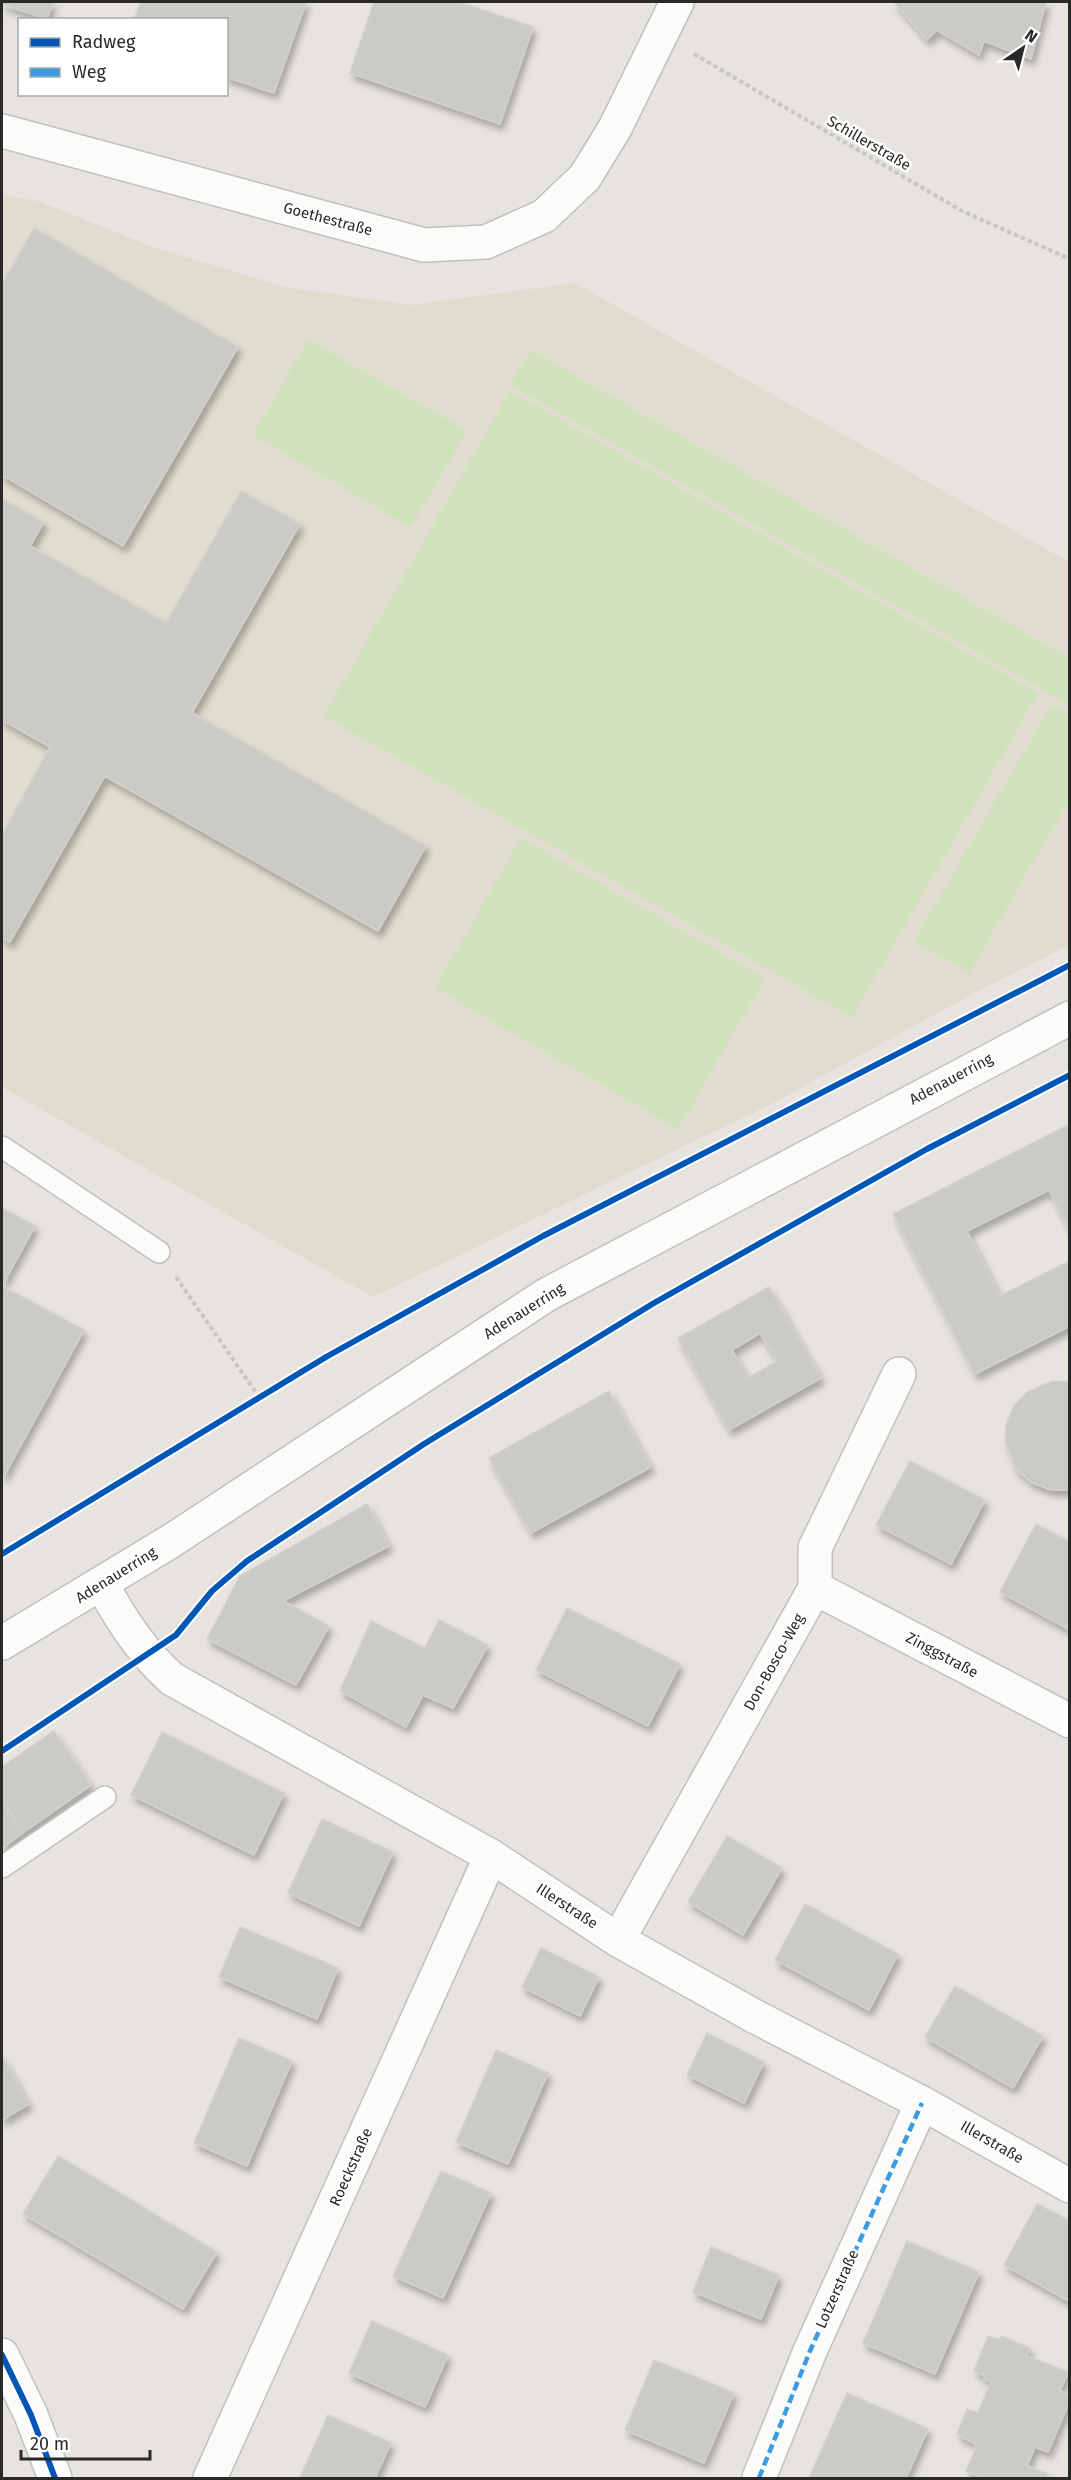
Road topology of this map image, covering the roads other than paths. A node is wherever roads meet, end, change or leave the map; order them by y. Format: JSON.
{"nodes":[{"id":1,"x":677,"y":2,"type":"edge"},
{"id":2,"x":2,"y":131,"type":"edge"},
{"id":3,"x":1070,"y":1018,"type":"edge"},
{"id":4,"x":2,"y":1147,"type":"edge"},
{"id":5,"x":159,"y":1252,"type":"road end"},
{"id":6,"x":899,"y":1374,"type":"dead end"},
{"id":7,"x":102,"y":1584,"type":"junction"},
{"id":8,"x":815,"y":1588,"type":"junction"},
{"id":9,"x":2,"y":1643,"type":"edge"},
{"id":10,"x":1070,"y":1721,"type":"edge"},
{"id":11,"x":105,"y":1797,"type":"dead end"},
{"id":12,"x":491,"y":1856,"type":"junction"},
{"id":13,"x":2,"y":1867,"type":"edge"},
{"id":14,"x":618,"y":1940,"type":"junction"},
{"id":15,"x":922,"y":2103,"type":"junction"},
{"id":16,"x":1070,"y":2186,"type":"edge"},
{"id":17,"x":2,"y":2355,"type":"edge"},
{"id":18,"x":55,"y":2478,"type":"edge"},
{"id":19,"x":210,"y":2478,"type":"edge"},
{"id":20,"x":759,"y":2478,"type":"edge"}],
"edges":[{"from":1,"to":2,"type":"street","name":"Goethestraße"},
{"from":3,"to":7,"type":"street","name":"Adenauerring"},
{"from":4,"to":5,"type":"lane"},
{"from":6,"to":8,"type":"street","name":"Don-Bosco-Weg"},
{"from":7,"to":9,"type":"street","name":"Adenauerring"},
{"from":7,"to":12,"type":"street","name":"Illerstraße"},
{"from":8,"to":10,"type":"street","name":"Zinggstraße"},
{"from":8,"to":14,"type":"street","name":"Don-Bosco-Weg"},
{"from":11,"to":13,"type":"lane"},
{"from":12,"to":14,"type":"street","name":"Illerstraße"},
{"from":12,"to":19,"type":"street","name":"Roeckstraße"},
{"from":14,"to":15,"type":"street","name":"Illerstraße"},
{"from":15,"to":16,"type":"street","name":"Illerstraße"},
{"from":15,"to":20,"type":"street","name":"Lotzerstraße"},
{"from":17,"to":18,"type":"street"}]}
